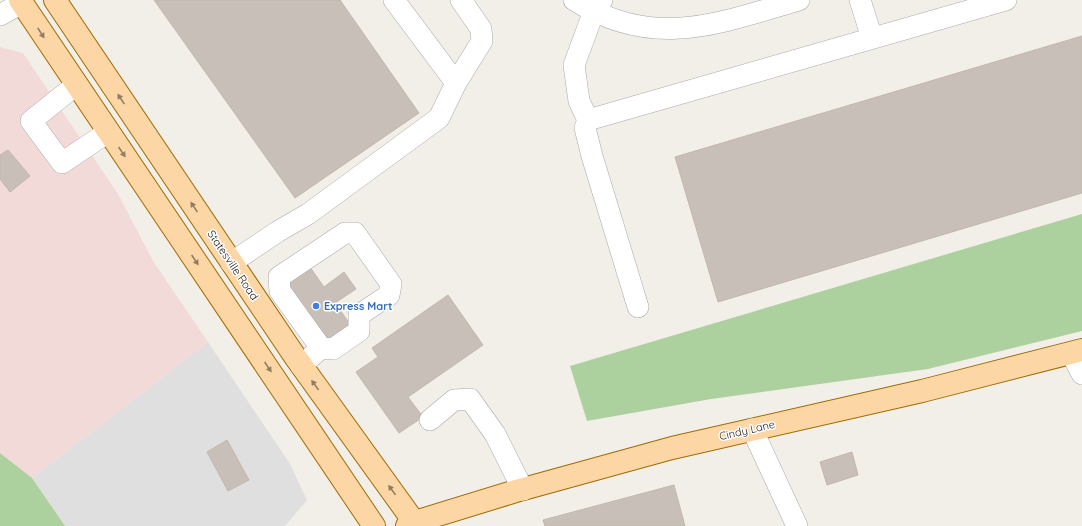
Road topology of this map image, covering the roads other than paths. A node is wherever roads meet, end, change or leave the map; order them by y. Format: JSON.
{"nodes":[{"id":1,"x":55,"y":0,"type":"edge"},
{"id":2,"x":394,"y":0,"type":"edge"},
{"id":3,"x":461,"y":0,"type":"edge"},
{"id":4,"x":574,"y":0,"type":"edge"},
{"id":5,"x":800,"y":0,"type":"edge"},
{"id":6,"x":860,"y":0,"type":"edge"},
{"id":7,"x":1006,"y":0,"type":"edge"},
{"id":8,"x":21,"y":1,"type":"edge"},
{"id":9,"x":598,"y":6,"type":"edge"},
{"id":10,"x":0,"y":15,"type":"edge"},
{"id":11,"x":872,"y":38,"type":"junction"},
{"id":12,"x":456,"y":84,"type":"junction"},
{"id":13,"x":76,"y":85,"type":"junction"},
{"id":14,"x":588,"y":120,"type":"junction"},
{"id":15,"x":108,"y":132,"type":"junction"},
{"id":16,"x":231,"y":262,"type":"junction"},
{"id":17,"x":280,"y":291,"type":"junction"},
{"id":18,"x":260,"y":306,"type":"junction"},
{"id":19,"x":638,"y":307,"type":"dead end"},
{"id":20,"x":321,"y":348,"type":"junction"},
{"id":21,"x":1077,"y":352,"type":"edge"},
{"id":22,"x":301,"y":366,"type":"junction"},
{"id":23,"x":1082,"y":374,"type":"edge"},
{"id":24,"x":430,"y":420,"type":"dead end"},
{"id":25,"x":752,"y":429,"type":"junction"},
{"id":26,"x":523,"y":490,"type":"junction"},
{"id":27,"x":368,"y":524,"type":"edge"},
{"id":28,"x":413,"y":525,"type":"edge"},
{"id":29,"x":797,"y":526,"type":"edge"}],
"edges":[{"from":16,"to":1,"type":"main road","name":"Statesville Road","one_way":true},
{"from":2,"to":12,"type":"street"},
{"from":3,"to":12,"type":"street"},
{"from":4,"to":9,"type":"street"},
{"from":5,"to":9,"type":"street"},
{"from":6,"to":11,"type":"street"},
{"from":7,"to":11,"type":"street"},
{"from":8,"to":10,"type":"street"},
{"from":8,"to":13,"type":"main road","one_way":true},
{"from":9,"to":14,"type":"street"},
{"from":11,"to":14,"type":"street"},
{"from":12,"to":16,"type":"street"},
{"from":13,"to":15,"type":"main road"},
{"from":13,"to":15,"type":"street"},
{"from":14,"to":19,"type":"street"},
{"from":15,"to":27,"type":"main road","one_way":true},
{"from":16,"to":18,"type":"main road","name":"Statesville Road"},
{"from":17,"to":18,"type":"street"},
{"from":17,"to":20,"type":"street"},
{"from":17,"to":20,"type":"street"},
{"from":18,"to":22,"type":"main road","name":"Statesville Road"},
{"from":20,"to":22,"type":"street"},
{"from":21,"to":23,"type":"street"},
{"from":21,"to":25,"type":"main road","name":"Cindy Lane"},
{"from":28,"to":22,"type":"main road","name":"Statesville Road","one_way":true},
{"from":24,"to":26,"type":"street"},
{"from":25,"to":26,"type":"main road","name":"Cindy Lane"},
{"from":25,"to":29,"type":"street"},
{"from":26,"to":28,"type":"main road","name":"Cindy Lane"},
{"from":27,"to":28,"type":"main road","name":"Cindy Lane"}]}
